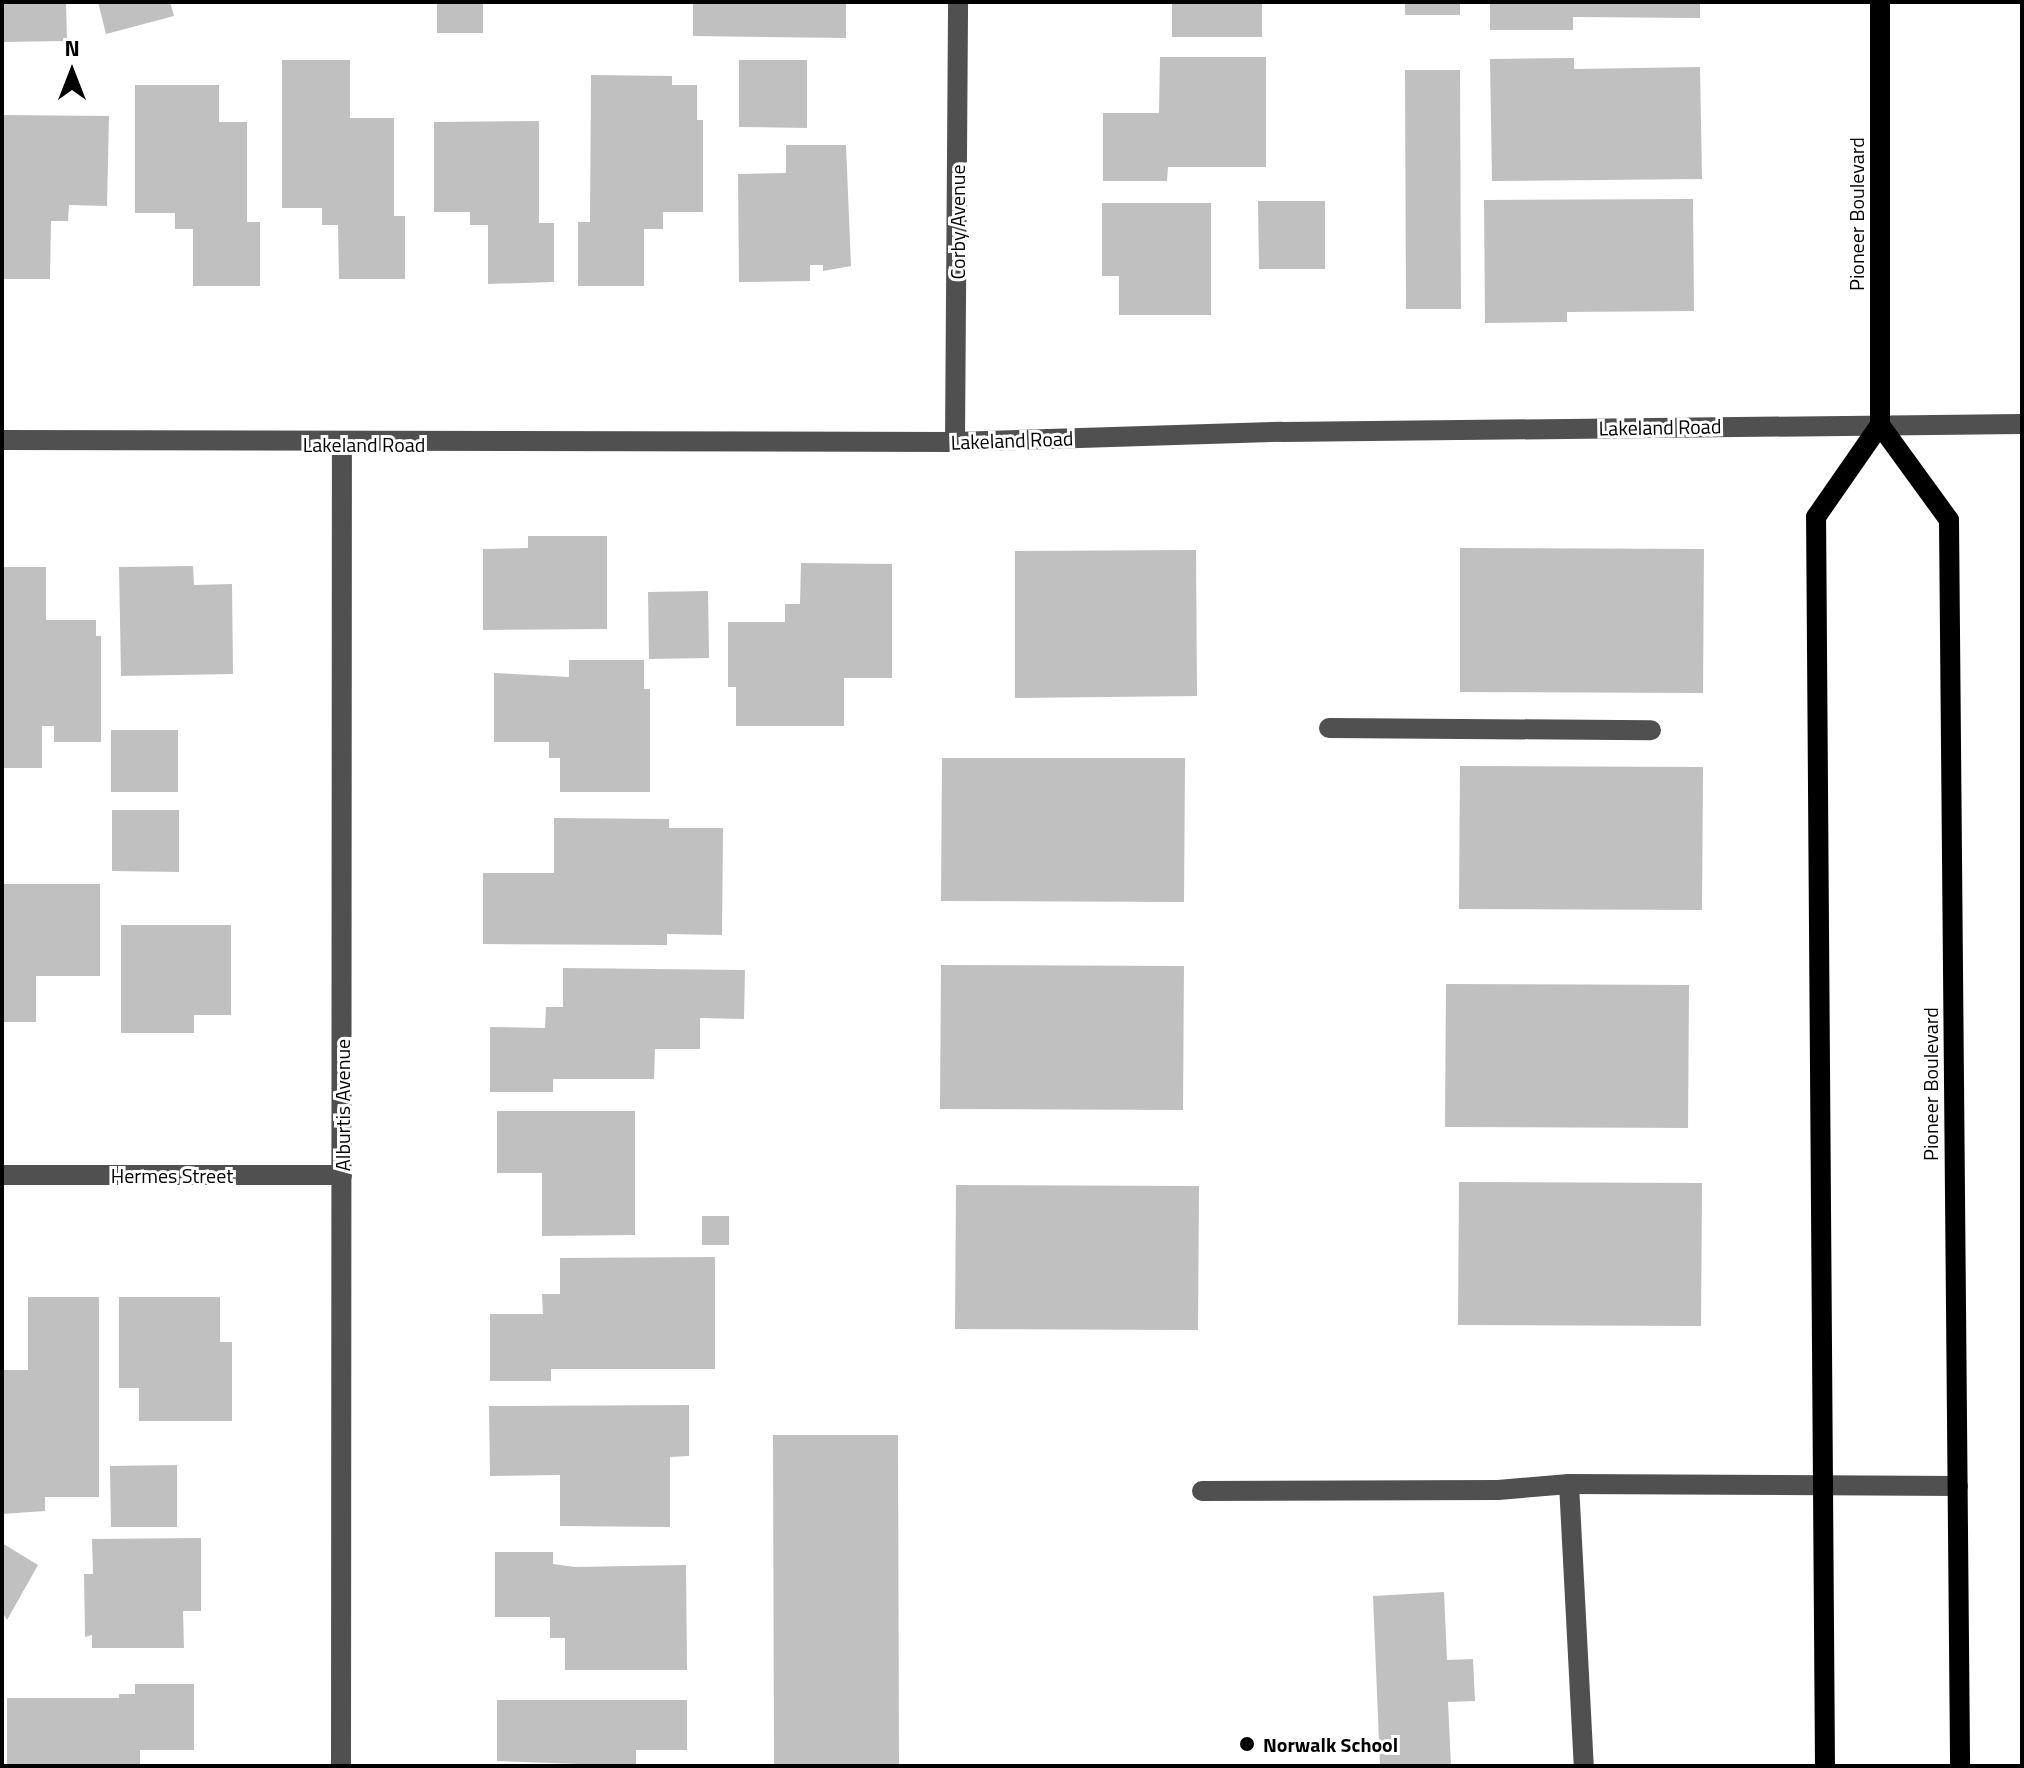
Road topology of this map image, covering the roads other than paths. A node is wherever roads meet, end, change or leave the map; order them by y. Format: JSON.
{"nodes":[{"id":1,"x":958,"y":2,"type":"edge"},
{"id":2,"x":1880,"y":2,"type":"edge"},
{"id":3,"x":2022,"y":424,"type":"edge"},
{"id":4,"x":1880,"y":425,"type":"junction"},
{"id":5,"x":2,"y":440,"type":"edge"},
{"id":6,"x":955,"y":442,"type":"junction"},
{"id":7,"x":342,"y":444,"type":"junction"},
{"id":8,"x":1329,"y":728,"type":"dead end"},
{"id":9,"x":1651,"y":730,"type":"dead end"},
{"id":10,"x":2,"y":1175,"type":"edge"},
{"id":11,"x":342,"y":1175,"type":"junction"},
{"id":12,"x":1569,"y":1484,"type":"junction"},
{"id":13,"x":1823,"y":1484,"type":"junction"},
{"id":14,"x":1958,"y":1486,"type":"junction"},
{"id":15,"x":1202,"y":1491,"type":"dead end"},
{"id":16,"x":341,"y":1766,"type":"edge"},
{"id":17,"x":1584,"y":1766,"type":"edge"},
{"id":18,"x":1825,"y":1766,"type":"edge"},
{"id":19,"x":1960,"y":1766,"type":"edge"}],
"edges":[{"from":1,"to":6,"type":"street","name":"Corby Avenue"},
{"from":2,"to":4,"type":"main road","name":"Pioneer Boulevard"},
{"from":3,"to":4,"type":"street","name":"Lakeland Road"},
{"from":4,"to":6,"type":"street","name":"Lakeland Road"},
{"from":4,"to":13,"type":"main road"},
{"from":4,"to":14,"type":"main road","name":"Pioneer Boulevard"},
{"from":5,"to":7,"type":"street","name":"Lakeland Road"},
{"from":6,"to":7,"type":"street","name":"Lakeland Road"},
{"from":7,"to":11,"type":"street","name":"Alburtis Avenue"},
{"from":8,"to":9,"type":"street"},
{"from":10,"to":11,"type":"street","name":"Hermes Street"},
{"from":11,"to":16,"type":"street","name":"Alburtis Avenue"},
{"from":12,"to":13,"type":"street"},
{"from":12,"to":15,"type":"street"},
{"from":12,"to":17,"type":"street"},
{"from":13,"to":14,"type":"street"},
{"from":13,"to":18,"type":"main road"},
{"from":14,"to":19,"type":"main road","name":"Pioneer Boulevard"}]}
